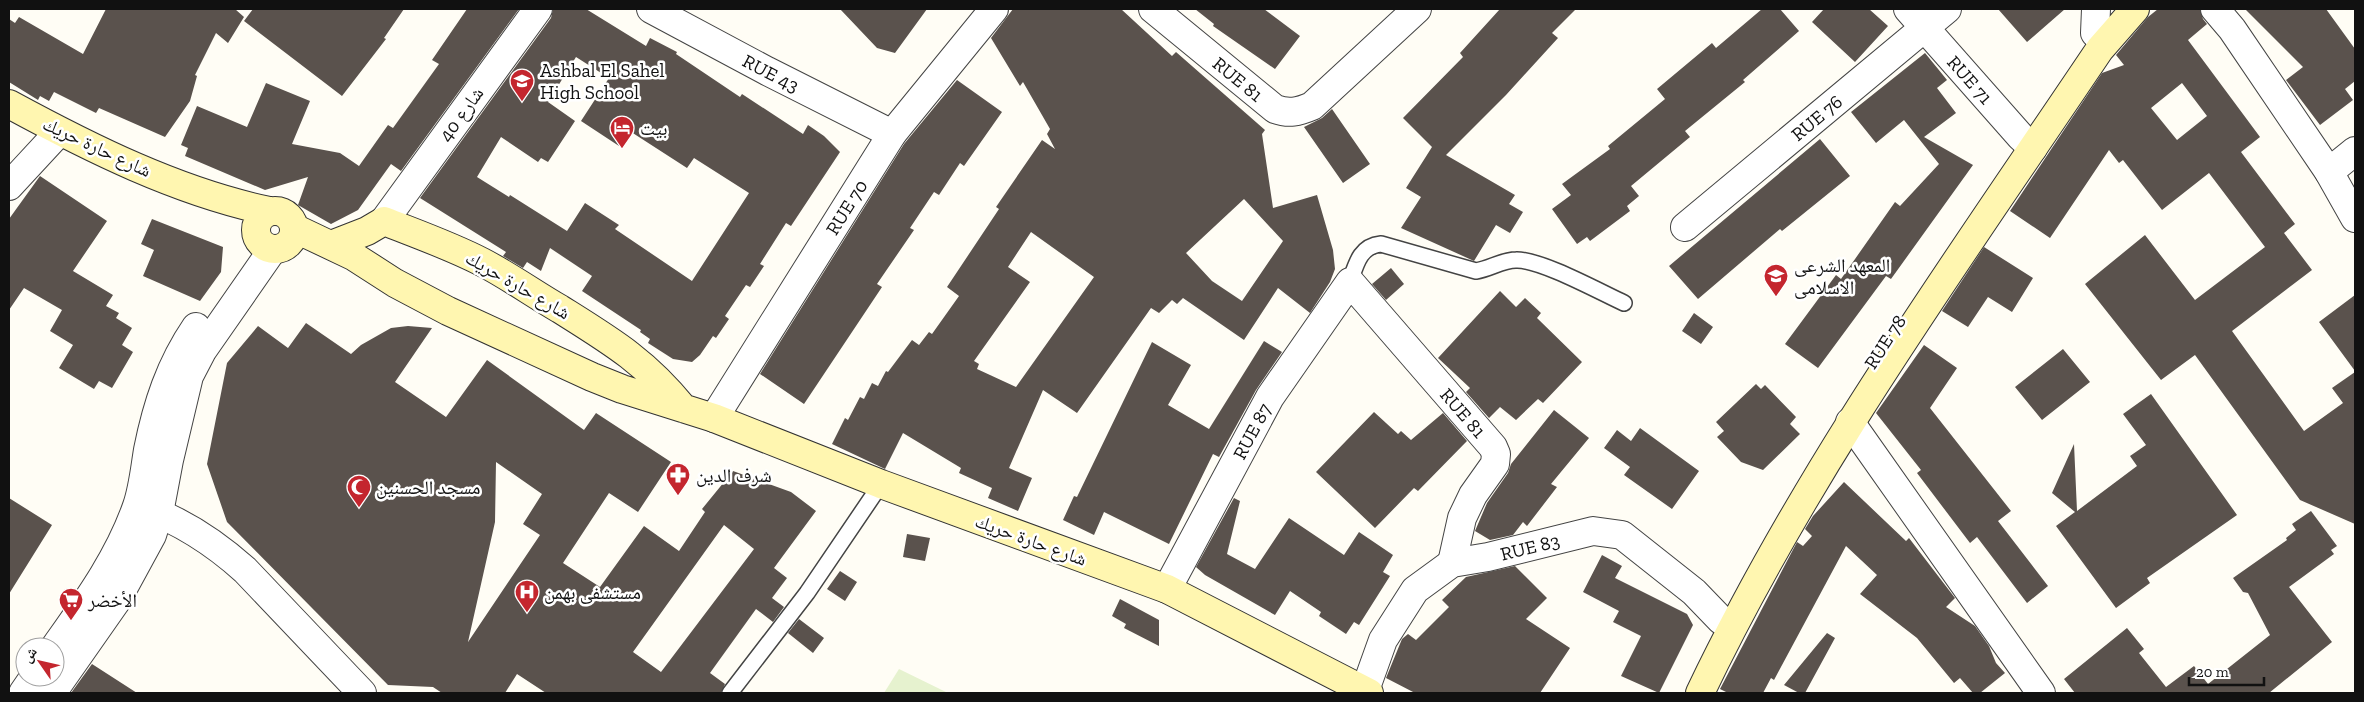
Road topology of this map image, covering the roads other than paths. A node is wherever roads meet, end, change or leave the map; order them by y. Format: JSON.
{"nodes":[{"id":1,"x":538,"y":9,"type":"edge"},
{"id":2,"x":651,"y":9,"type":"edge"},
{"id":3,"x":994,"y":9,"type":"edge"},
{"id":4,"x":1153,"y":9,"type":"edge"},
{"id":5,"x":1417,"y":9,"type":"edge"},
{"id":6,"x":1947,"y":9,"type":"edge"},
{"id":7,"x":2114,"y":9,"type":"edge"},
{"id":8,"x":2135,"y":9,"type":"edge"},
{"id":9,"x":2215,"y":9,"type":"edge"},
{"id":10,"x":1916,"y":18,"type":"edge"},
{"id":11,"x":2095,"y":21,"type":"edge"},
{"id":12,"x":9,"y":104,"type":"edge"},
{"id":13,"x":60,"y":132,"type":"junction"},
{"id":14,"x":892,"y":134,"type":"junction"},
{"id":15,"x":2027,"y":143,"type":"junction"},
{"id":16,"x":2355,"y":151,"type":"edge"},
{"id":17,"x":2329,"y":172,"type":"junction"},
{"id":18,"x":9,"y":186,"type":"edge"},
{"id":19,"x":2355,"y":218,"type":"edge"},
{"id":20,"x":384,"y":220,"type":"junction"},
{"id":21,"x":1685,"y":227,"type":"dead end"},
{"id":22,"x":264,"y":233,"type":"junction"},
{"id":23,"x":331,"y":245,"type":"junction"},
{"id":24,"x":1350,"y":282,"type":"junction"},
{"id":25,"x":1624,"y":303,"type":"dead end"},
{"id":26,"x":683,"y":408,"type":"junction"},
{"id":27,"x":714,"y":418,"type":"junction"},
{"id":28,"x":1850,"y":422,"type":"junction"},
{"id":29,"x":881,"y":484,"type":"junction"},
{"id":30,"x":148,"y":509,"type":"junction"},
{"id":31,"x":1452,"y":563,"type":"junction"},
{"id":32,"x":1167,"y":589,"type":"junction"},
{"id":33,"x":1727,"y":622,"type":"junction"},
{"id":34,"x":62,"y":637,"type":"edge"},
{"id":35,"x":1366,"y":692,"type":"edge"},
{"id":36,"x":52,"y":693,"type":"edge"},
{"id":37,"x":362,"y":693,"type":"edge"},
{"id":38,"x":730,"y":693,"type":"edge"},
{"id":39,"x":1686,"y":693,"type":"edge"},
{"id":40,"x":1700,"y":693,"type":"edge"},
{"id":41,"x":2041,"y":693,"type":"edge"}],
"edges":[{"from":1,"to":20,"type":"street","name":"شارع 40"},
{"from":2,"to":14,"type":"street","name":"RUE 43"},
{"from":3,"to":14,"type":"street","name":"RUE 70"},
{"from":4,"to":5,"type":"street","name":"RUE 81"},
{"from":6,"to":10,"type":"street","name":"RUE 76"},
{"from":7,"to":11,"type":"street","name":"RUE 78"},
{"from":8,"to":15,"type":"street"},
{"from":9,"to":17,"type":"street"},
{"from":10,"to":15,"type":"street","name":"RUE 71"},
{"from":10,"to":21,"type":"street","name":"RUE 76"},
{"from":11,"to":15,"type":"street","name":"RUE 78"},
{"from":12,"to":13,"type":"street","name":"شارع حارة حريك"},
{"from":13,"to":18,"type":"street"},
{"from":13,"to":22,"type":"street","name":"شارع حارة حريك"},
{"from":14,"to":27,"type":"street","name":"RUE 70"},
{"from":15,"to":28,"type":"street"},
{"from":15,"to":33,"type":"street","name":"RUE 78"},
{"from":16,"to":17,"type":"street"},
{"from":17,"to":19,"type":"street"},
{"from":20,"to":23,"type":"street"},
{"from":20,"to":26,"type":"street","name":"شارع حارة حريك"},
{"from":22,"to":23,"type":"street","name":"شارع حارة حريك"},
{"from":22,"to":30,"type":"street"},
{"from":23,"to":26,"type":"street","name":"شارع حارة حريك"},
{"from":24,"to":25,"type":"lane"},
{"from":24,"to":31,"type":"street","name":"RUE 81"},
{"from":24,"to":32,"type":"street","name":"RUE 87"},
{"from":26,"to":27,"type":"street","name":"شارع حارة حريك"},
{"from":27,"to":29,"type":"street","name":"شارع حارة حريك"},
{"from":28,"to":33,"type":"street"},
{"from":28,"to":41,"type":"street"},
{"from":29,"to":32,"type":"street","name":"شارع حارة حريك"},
{"from":29,"to":38,"type":"lane"},
{"from":30,"to":34,"type":"street"},
{"from":30,"to":36,"type":"street"},
{"from":30,"to":37,"type":"street"},
{"from":31,"to":33,"type":"street","name":"RUE 83"},
{"from":31,"to":35,"type":"street","name":"RUE 83"},
{"from":32,"to":35,"type":"street","name":"شارع حارة حريك"},
{"from":33,"to":39,"type":"street","name":"RUE 78"},
{"from":33,"to":40,"type":"street"}]}
